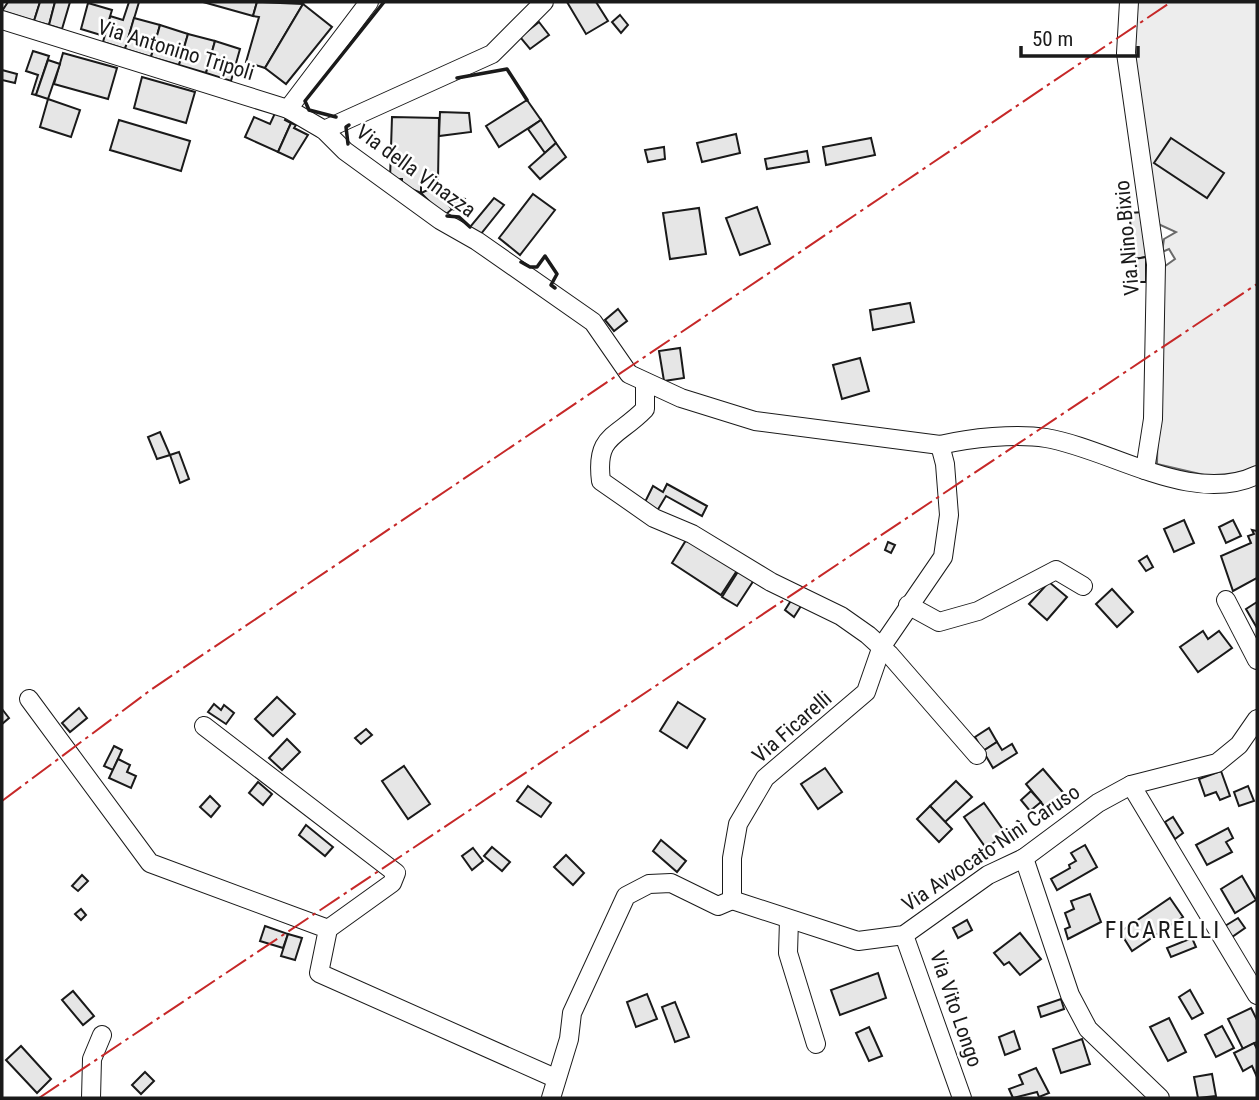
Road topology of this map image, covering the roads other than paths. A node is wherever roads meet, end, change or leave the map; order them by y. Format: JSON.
{"nodes":[{"id":1,"x":544,"y":2,"type":"edge"},
{"id":2,"x":1129,"y":2,"type":"edge"},
{"id":3,"x":365,"y":3,"type":"edge"},
{"id":4,"x":2,"y":20,"type":"edge"},
{"id":5,"x":288,"y":108,"type":"junction"},
{"id":6,"x":327,"y":133,"type":"junction"},
{"id":7,"x":645,"y":382,"type":"junction"},
{"id":8,"x":940,"y":445,"type":"junction"},
{"id":9,"x":1145,"y":470,"type":"junction"},
{"id":10,"x":1257,"y":475,"type":"edge"},
{"id":11,"x":1083,"y":586,"type":"dead end"},
{"id":12,"x":1226,"y":600,"type":"dead end"},
{"id":13,"x":908,"y":605,"type":"junction"},
{"id":14,"x":882,"y":646,"type":"junction"},
{"id":15,"x":1257,"y":660,"type":"edge"},
{"id":16,"x":29,"y":699,"type":"dead end"},
{"id":17,"x":1257,"y":719,"type":"edge"},
{"id":18,"x":204,"y":726,"type":"dead end"},
{"id":19,"x":977,"y":755,"type":"dead end"},
{"id":20,"x":1131,"y":785,"type":"junction"},
{"id":21,"x":1024,"y":858,"type":"junction"},
{"id":22,"x":732,"y":900,"type":"junction"},
{"id":23,"x":789,"y":920,"type":"junction"},
{"id":24,"x":328,"y":929,"type":"junction"},
{"id":25,"x":904,"y":935,"type":"junction"},
{"id":26,"x":1257,"y":995,"type":"edge"},
{"id":27,"x":102,"y":1035,"type":"dead end"},
{"id":28,"x":816,"y":1044,"type":"dead end"},
{"id":29,"x":555,"y":1078,"type":"junction"},
{"id":30,"x":93,"y":1098,"type":"edge"},
{"id":31,"x":551,"y":1098,"type":"edge"},
{"id":32,"x":962,"y":1098,"type":"edge"},
{"id":33,"x":1160,"y":1098,"type":"edge"}],
"edges":[{"from":1,"to":6,"type":"street"},
{"from":2,"to":9,"type":"street","name":"Via Nino Bixio"},
{"from":3,"to":5,"type":"street"},
{"from":4,"to":5,"type":"street","name":"Via Antonino Tripoli"},
{"from":5,"to":6,"type":"street","name":"Via Antonino Tripoli"},
{"from":6,"to":7,"type":"street","name":"Via della Vinazza"},
{"from":7,"to":8,"type":"street","name":"Via della Vinazza"},
{"from":7,"to":14,"type":"street"},
{"from":8,"to":9,"type":"street","name":"Via della Vinazza"},
{"from":8,"to":13,"type":"street","name":"Via Ficarelli"},
{"from":9,"to":10,"type":"street","name":"Via della Vinazza"},
{"from":11,"to":13,"type":"street"},
{"from":12,"to":15,"type":"street"},
{"from":13,"to":14,"type":"street","name":"Via Ficarelli"},
{"from":14,"to":19,"type":"street"},
{"from":14,"to":22,"type":"street","name":"Via Ficarelli"},
{"from":16,"to":24,"type":"street"},
{"from":17,"to":20,"type":"street","name":"Via Avvocato Ninì Caruso"},
{"from":18,"to":24,"type":"street"},
{"from":20,"to":21,"type":"street","name":"Via Avvocato Ninì Caruso"},
{"from":20,"to":26,"type":"street"},
{"from":21,"to":25,"type":"street","name":"Via Avvocato Ninì Caruso"},
{"from":21,"to":33,"type":"street"},
{"from":22,"to":23,"type":"street","name":"Via Avvocato Ninì Caruso"},
{"from":22,"to":29,"type":"street"},
{"from":23,"to":25,"type":"street","name":"Via Avvocato Ninì Caruso"},
{"from":23,"to":28,"type":"street"},
{"from":24,"to":29,"type":"street"},
{"from":25,"to":32,"type":"street","name":"Via Vito Longo"},
{"from":27,"to":30,"type":"street"},
{"from":29,"to":31,"type":"street"}]}
